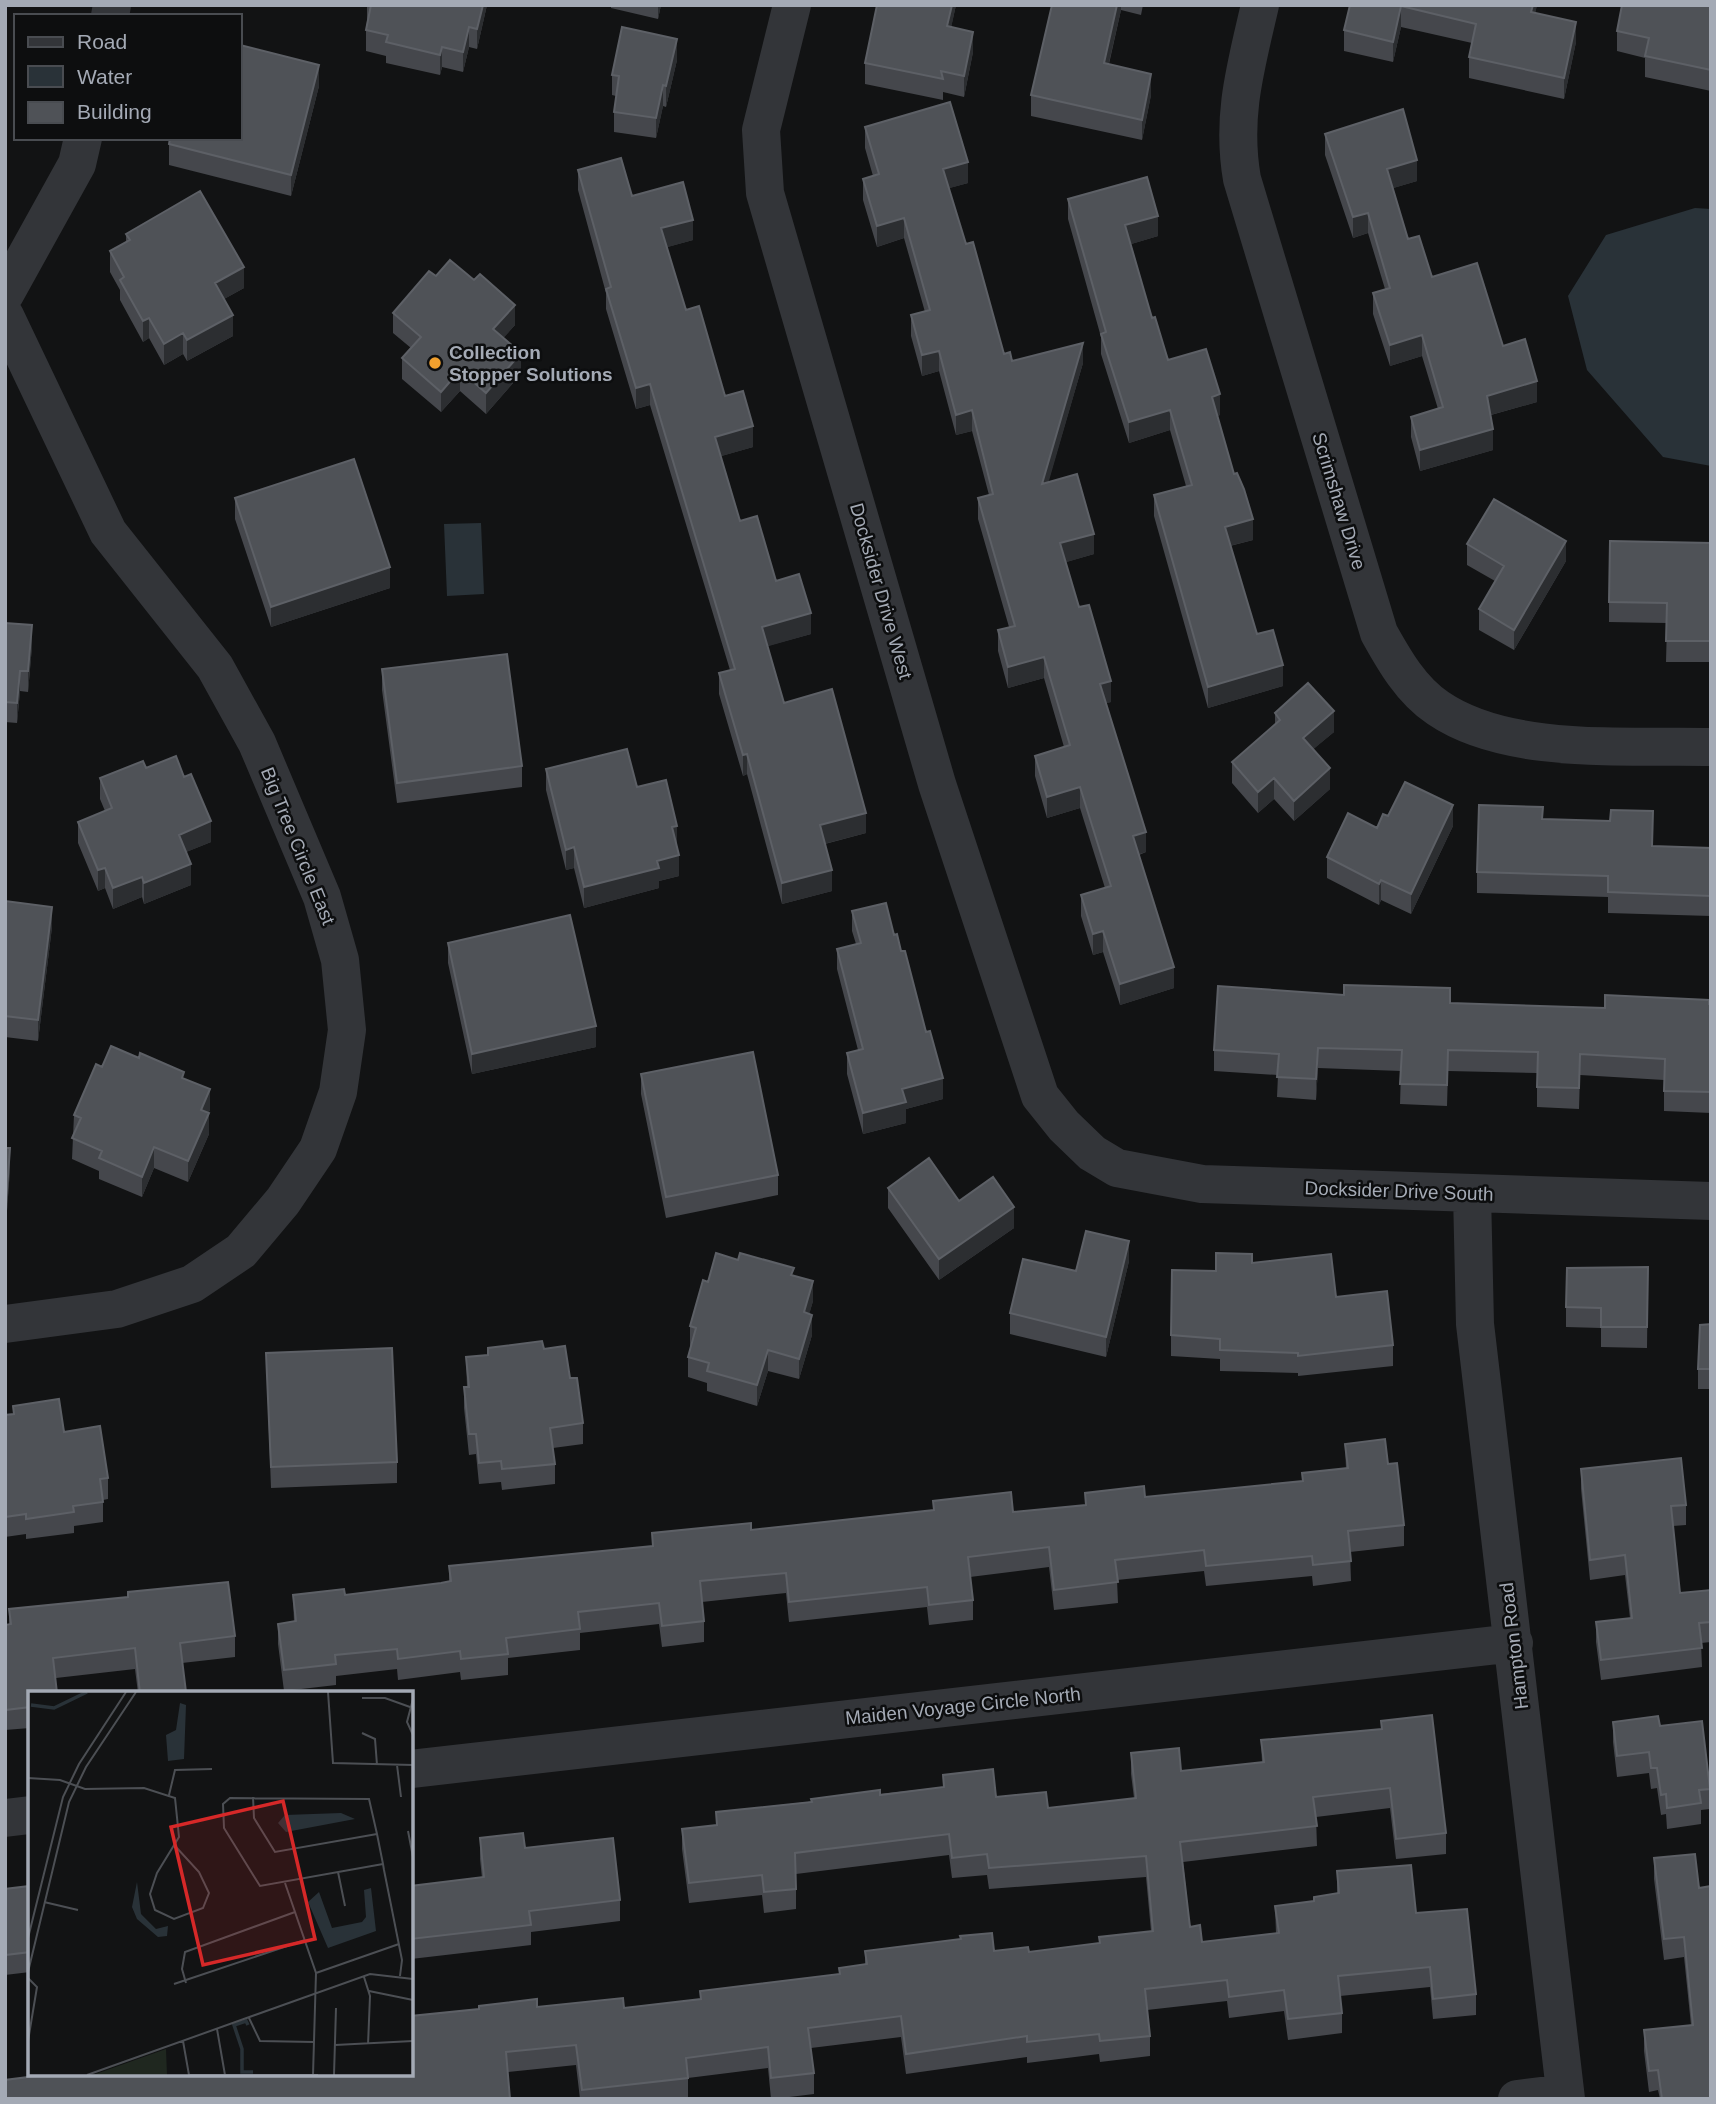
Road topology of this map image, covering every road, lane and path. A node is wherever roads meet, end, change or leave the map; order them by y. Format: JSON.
{"nodes":[{"id":1,"x":792,"y":5,"type":"edge"},
{"id":2,"x":1260,"y":5,"type":"edge"},
{"id":3,"x":83,"y":140,"type":"edge"},
{"id":4,"x":5,"y":294,"type":"edge"},
{"id":5,"x":5,"y":316,"type":"edge"},
{"id":6,"x":1711,"y":747,"type":"edge"},
{"id":7,"x":1092,"y":1153,"type":"joint"},
{"id":8,"x":1472,"y":1193,"type":"junction"},
{"id":9,"x":1711,"y":1201,"type":"edge"},
{"id":10,"x":5,"y":1324,"type":"edge"},
{"id":11,"x":1514,"y":1643,"type":"junction"},
{"id":12,"x":413,"y":1769,"type":"edge"},
{"id":13,"x":28,"y":1815,"type":"edge"},
{"id":14,"x":5,"y":1818,"type":"edge"},
{"id":15,"x":1566,"y":2096,"type":"edge"},
{"id":16,"x":1517,"y":2099,"type":"edge"}],
"edges":[{"from":1,"to":7,"type":"street","name":"Docksider Drive West"},
{"from":2,"to":6,"type":"street","name":"Scrimshaw Drive"},
{"from":3,"to":4,"type":"street"},
{"from":5,"to":10,"type":"street","name":"Big Tree Circle East"},
{"from":7,"to":8,"type":"street","name":"Docksider Drive South"},
{"from":8,"to":9,"type":"street","name":"Docksider Drive South"},
{"from":8,"to":11,"type":"street","name":"Hampton Road"},
{"from":11,"to":12,"type":"street","name":"Maiden Voyage Circle North"},
{"from":11,"to":15,"type":"street","name":"Hampton Road"},
{"from":13,"to":14,"type":"street"},
{"from":15,"to":16,"type":"street"}]}
